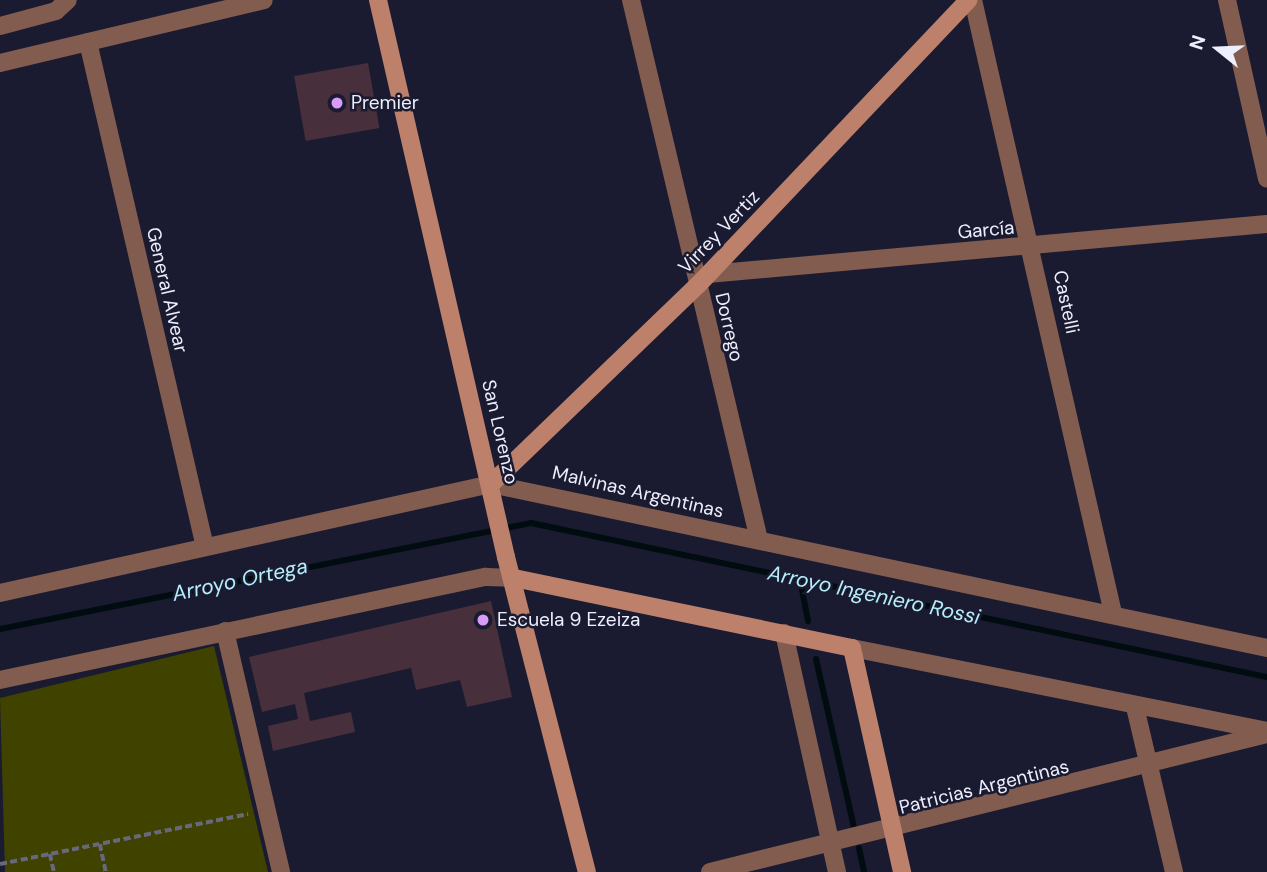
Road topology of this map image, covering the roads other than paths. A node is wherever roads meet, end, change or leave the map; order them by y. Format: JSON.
{"nodes":[{"id":1,"x":68,"y":0,"type":"edge"},
{"id":2,"x":264,"y":0,"type":"edge"},
{"id":3,"x":378,"y":0,"type":"edge"},
{"id":4,"x":631,"y":0,"type":"edge"},
{"id":5,"x":970,"y":0,"type":"edge"},
{"id":6,"x":1227,"y":0,"type":"edge"},
{"id":7,"x":0,"y":26,"type":"edge"},
{"id":8,"x":88,"y":42,"type":"junction"},
{"id":9,"x":0,"y":63,"type":"edge"},
{"id":10,"x":1267,"y":180,"type":"edge"},
{"id":11,"x":1267,"y":224,"type":"edge"},
{"id":12,"x":1032,"y":246,"type":"junction"},
{"id":13,"x":703,"y":279,"type":"junction"},
{"id":14,"x":491,"y":484,"type":"junction"},
{"id":15,"x":759,"y":540,"type":"junction"},
{"id":16,"x":205,"y":547,"type":"junction"},
{"id":17,"x":514,"y":578,"type":"junction"},
{"id":18,"x":0,"y":593,"type":"edge"},
{"id":19,"x":1112,"y":614,"type":"junction"},
{"id":20,"x":225,"y":631,"type":"junction"},
{"id":21,"x":784,"y":633,"type":"junction"},
{"id":22,"x":852,"y":648,"type":"junction"},
{"id":23,"x":1267,"y":648,"type":"edge"},
{"id":24,"x":0,"y":680,"type":"edge"},
{"id":25,"x":1135,"y":707,"type":"junction"},
{"id":26,"x":1267,"y":733,"type":"edge"},
{"id":27,"x":1148,"y":767,"type":"junction"},
{"id":28,"x":893,"y":832,"type":"junction"},
{"id":29,"x":831,"y":844,"type":"junction"},
{"id":30,"x":281,"y":872,"type":"edge"},
{"id":31,"x":587,"y":872,"type":"edge"},
{"id":32,"x":710,"y":872,"type":"edge"},
{"id":33,"x":837,"y":872,"type":"edge"},
{"id":34,"x":902,"y":872,"type":"edge"},
{"id":35,"x":1174,"y":872,"type":"edge"}],
"edges":[{"from":1,"to":7,"type":"street"},
{"from":2,"to":8,"type":"street"},
{"from":3,"to":14,"type":"street","name":"San Lorenzo"},
{"from":4,"to":13,"type":"street","name":"Dorrego"},
{"from":5,"to":12,"type":"street","name":"Castelli"},
{"from":5,"to":13,"type":"street","name":"Virrey Vertiz"},
{"from":6,"to":10,"type":"street"},
{"from":8,"to":9,"type":"street"},
{"from":8,"to":16,"type":"street","name":"General Alvear"},
{"from":11,"to":12,"type":"street","name":"García"},
{"from":12,"to":13,"type":"street","name":"García"},
{"from":12,"to":19,"type":"street","name":"Castelli"},
{"from":13,"to":14,"type":"street","name":"Virrey Vertiz"},
{"from":13,"to":15,"type":"street","name":"Dorrego"},
{"from":14,"to":15,"type":"street","name":"Malvinas Argentinas"},
{"from":14,"to":16,"type":"street","name":"Malvinas Argentinas"},
{"from":14,"to":17,"type":"street","name":"San Lorenzo"},
{"from":15,"to":19,"type":"street","name":"Malvinas Argentinas"},
{"from":16,"to":18,"type":"street","name":"Malvinas Argentinas"},
{"from":17,"to":20,"type":"street"},
{"from":17,"to":21,"type":"street"},
{"from":17,"to":31,"type":"street","name":"San Lorenzo"},
{"from":19,"to":23,"type":"street","name":"Malvinas Argentinas"},
{"from":20,"to":24,"type":"street"},
{"from":20,"to":30,"type":"street"},
{"from":21,"to":22,"type":"street"},
{"from":21,"to":29,"type":"street"},
{"from":22,"to":25,"type":"street"},
{"from":22,"to":28,"type":"street"},
{"from":25,"to":26,"type":"street"},
{"from":25,"to":27,"type":"street"},
{"from":26,"to":27,"type":"street","name":"Patricias Argentinas"},
{"from":27,"to":28,"type":"street","name":"Patricias Argentinas"},
{"from":27,"to":35,"type":"street"},
{"from":28,"to":29,"type":"street","name":"Patricias Argentinas"},
{"from":28,"to":34,"type":"street"},
{"from":29,"to":32,"type":"street","name":"Patricias Argentinas"},
{"from":29,"to":33,"type":"street"}]}
